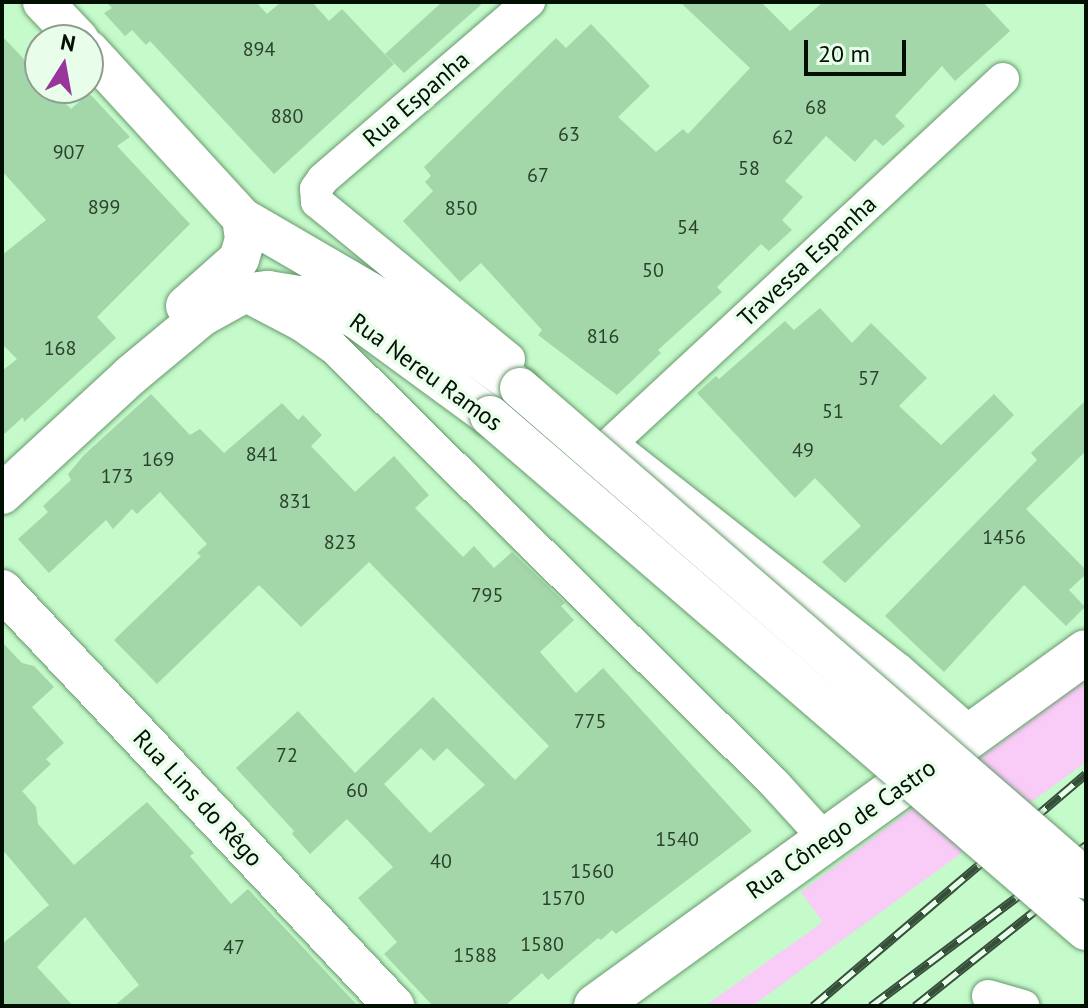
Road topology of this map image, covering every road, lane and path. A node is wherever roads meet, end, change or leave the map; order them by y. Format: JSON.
{"nodes":[{"id":1,"x":43,"y":2,"type":"edge"},
{"id":2,"x":529,"y":2,"type":"edge"},
{"id":3,"x":64,"y":24,"type":"edge"},
{"id":4,"x":104,"y":67,"type":"edge"},
{"id":5,"x":1003,"y":79,"type":"dead end"},
{"id":6,"x":242,"y":218,"type":"junction"},
{"id":7,"x":242,"y":294,"type":"junction"},
{"id":8,"x":131,"y":375,"type":"junction"},
{"id":9,"x":611,"y":443,"type":"junction"},
{"id":10,"x":2,"y":494,"type":"edge"},
{"id":11,"x":2,"y":590,"type":"edge"},
{"id":12,"x":1086,"y":652,"type":"edge"},
{"id":13,"x":974,"y":736,"type":"junction"},
{"id":14,"x":825,"y":839,"type":"junction"},
{"id":15,"x":1086,"y":879,"type":"edge"},
{"id":16,"x":1086,"y":930,"type":"edge"},
{"id":17,"x":988,"y":996,"type":"dead end"},
{"id":18,"x":394,"y":1006,"type":"edge"},
{"id":19,"x":596,"y":1006,"type":"edge"},
{"id":20,"x":1024,"y":1006,"type":"edge"}],
"edges":[{"from":1,"to":3,"type":"street"},
{"from":2,"to":9,"type":"street","name":"Rua Espanha"},
{"from":4,"to":6,"type":"street","name":"Rua Nereu Ramos"},
{"from":5,"to":9,"type":"street","name":"Travessa Espanha"},
{"from":6,"to":8,"type":"street"},
{"from":6,"to":15,"type":"street","name":"Rua Nereu Ramos","bridge":true},
{"from":7,"to":8,"type":"street"},
{"from":7,"to":14,"type":"street","name":"Rua Nereu Ramos"},
{"from":7,"to":16,"type":"street","name":"Rua Nereu Ramos","bridge":true},
{"from":8,"to":10,"type":"street"},
{"from":9,"to":13,"type":"street"},
{"from":11,"to":18,"type":"street","name":"Rua Lins do Rêgo"},
{"from":12,"to":13,"type":"main road","name":"Rua Cônego de Castro"},
{"from":13,"to":14,"type":"main road","name":"Rua Cônego de Castro"},
{"from":14,"to":19,"type":"main road","name":"Rua Cônego de Castro"},
{"from":17,"to":20,"type":"street"}]}
